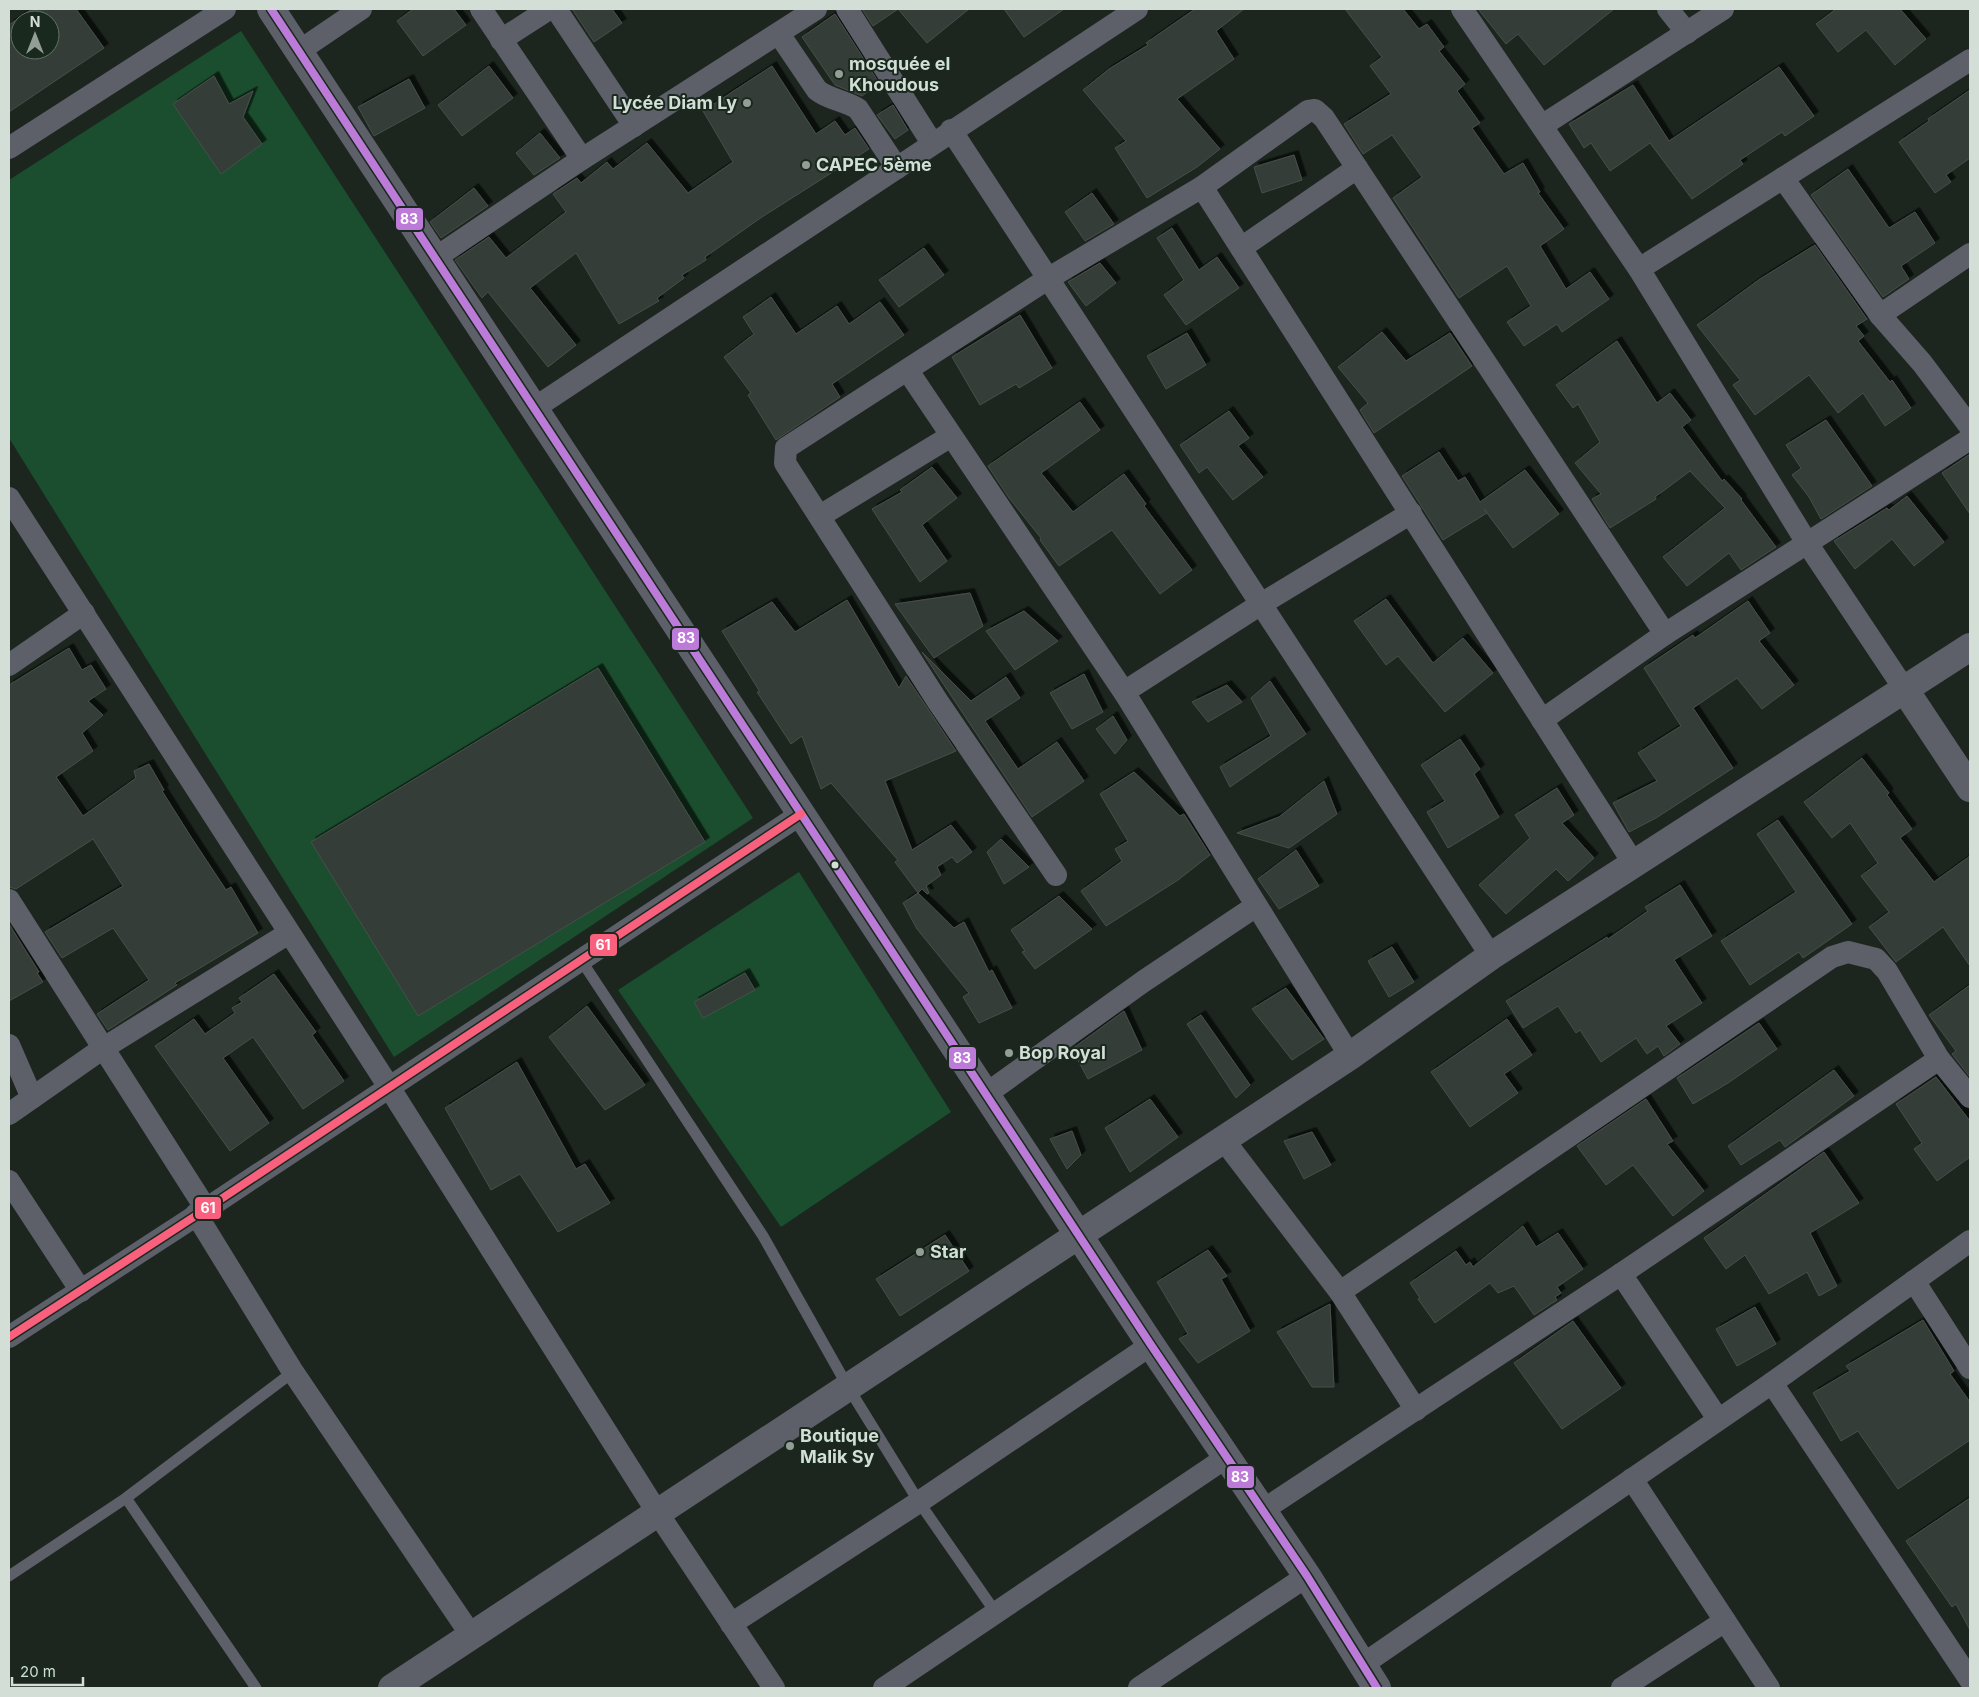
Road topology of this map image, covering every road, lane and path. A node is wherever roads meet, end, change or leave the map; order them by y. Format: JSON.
{"nodes":[{"id":1,"x":225,"y":9,"type":"edge"},
{"id":2,"x":271,"y":9,"type":"edge"},
{"id":3,"x":361,"y":9,"type":"edge"},
{"id":4,"x":481,"y":9,"type":"edge"},
{"id":5,"x":549,"y":9,"type":"edge"},
{"id":6,"x":556,"y":9,"type":"edge"},
{"id":7,"x":816,"y":9,"type":"edge"},
{"id":8,"x":847,"y":9,"type":"edge"},
{"id":9,"x":1137,"y":9,"type":"edge"},
{"id":10,"x":1462,"y":9,"type":"edge"},
{"id":11,"x":1668,"y":9,"type":"edge"},
{"id":12,"x":1723,"y":9,"type":"edge"},
{"id":13,"x":1687,"y":33,"type":"junction"},
{"id":14,"x":779,"y":34,"type":"junction"},
{"id":15,"x":502,"y":40,"type":"junction"},
{"id":16,"x":299,"y":52,"type":"junction"},
{"id":17,"x":1970,"y":60,"type":"edge"},
{"id":18,"x":1543,"y":124,"type":"junction"},
{"id":19,"x":634,"y":126,"type":"junction"},
{"id":20,"x":951,"y":130,"type":"junction"},
{"id":21,"x":932,"y":143,"type":"junction"},
{"id":22,"x":9,"y":148,"type":"edge"},
{"id":23,"x":582,"y":159,"type":"junction"},
{"id":24,"x":897,"y":168,"type":"junction"},
{"id":25,"x":1357,"y":168,"type":"junction"},
{"id":26,"x":1783,"y":178,"type":"junction"},
{"id":27,"x":1202,"y":187,"type":"junction"},
{"id":28,"x":1241,"y":248,"type":"junction"},
{"id":29,"x":1970,"y":254,"type":"edge"},
{"id":30,"x":435,"y":258,"type":"junction"},
{"id":31,"x":1639,"y":269,"type":"junction"},
{"id":32,"x":1049,"y":278,"type":"junction"},
{"id":33,"x":1880,"y":315,"type":"junction"},
{"id":34,"x":908,"y":370,"type":"junction"},
{"id":35,"x":533,"y":409,"type":"junction"},
{"id":36,"x":1970,"y":427,"type":"edge"},
{"id":37,"x":951,"y":436,"type":"junction"},
{"id":38,"x":1970,"y":439,"type":"edge"},
{"id":39,"x":9,"y":498,"type":"edge"},
{"id":40,"x":1411,"y":513,"type":"junction"},
{"id":41,"x":820,"y":516,"type":"junction"},
{"id":42,"x":1807,"y":543,"type":"junction"},
{"id":43,"x":1261,"y":604,"type":"junction"},
{"id":44,"x":84,"y":614,"type":"junction"},
{"id":45,"x":1665,"y":634,"type":"junction"},
{"id":46,"x":1970,"y":647,"type":"edge"},
{"id":47,"x":9,"y":665,"type":"edge"},
{"id":48,"x":1905,"y":690,"type":"junction"},
{"id":49,"x":1124,"y":692,"type":"junction"},
{"id":50,"x":1542,"y":720,"type":"junction"},
{"id":51,"x":1970,"y":788,"type":"edge"},
{"id":52,"x":801,"y":814,"type":"junction"},
{"id":53,"x":1634,"y":864,"type":"junction"},
{"id":54,"x":1056,"y":875,"type":"dead end"},
{"id":55,"x":9,"y":900,"type":"edge"},
{"id":56,"x":1256,"y":906,"type":"junction"},
{"id":57,"x":289,"y":933,"type":"junction"},
{"id":58,"x":1491,"y":956,"type":"junction"},
{"id":59,"x":581,"y":960,"type":"junction"},
{"id":60,"x":9,"y":1045,"type":"edge"},
{"id":61,"x":102,"y":1049,"type":"junction"},
{"id":62,"x":1350,"y":1056,"type":"junction"},
{"id":63,"x":1939,"y":1059,"type":"junction"},
{"id":64,"x":389,"y":1087,"type":"junction"},
{"id":65,"x":986,"y":1094,"type":"junction"},
{"id":66,"x":1970,"y":1097,"type":"edge"},
{"id":67,"x":32,"y":1098,"type":"junction"},
{"id":68,"x":9,"y":1114,"type":"edge"},
{"id":69,"x":1223,"y":1139,"type":"junction"},
{"id":70,"x":9,"y":1181,"type":"edge"},
{"id":71,"x":201,"y":1212,"type":"junction"},
{"id":72,"x":1078,"y":1234,"type":"junction"},
{"id":73,"x":1970,"y":1241,"type":"edge"},
{"id":74,"x":1621,"y":1274,"type":"junction"},
{"id":75,"x":1914,"y":1281,"type":"junction"},
{"id":76,"x":80,"y":1291,"type":"junction"},
{"id":77,"x":1340,"y":1292,"type":"junction"},
{"id":78,"x":9,"y":1337,"type":"edge"},
{"id":79,"x":1151,"y":1345,"type":"junction"},
{"id":80,"x":1970,"y":1368,"type":"edge"},
{"id":81,"x":294,"y":1372,"type":"junction"},
{"id":82,"x":1772,"y":1383,"type":"junction"},
{"id":83,"x":848,"y":1387,"type":"junction"},
{"id":84,"x":1416,"y":1410,"type":"junction"},
{"id":85,"x":1718,"y":1420,"type":"junction"},
{"id":86,"x":1227,"y":1457,"type":"junction"},
{"id":87,"x":1632,"y":1479,"type":"junction"},
{"id":88,"x":126,"y":1498,"type":"junction"},
{"id":89,"x":919,"y":1502,"type":"junction"},
{"id":90,"x":1263,"y":1510,"type":"junction"},
{"id":91,"x":657,"y":1512,"type":"junction"},
{"id":92,"x":9,"y":1576,"type":"edge"},
{"id":93,"x":1307,"y":1576,"type":"junction"},
{"id":94,"x":996,"y":1613,"type":"junction"},
{"id":95,"x":1725,"y":1622,"type":"junction"},
{"id":96,"x":731,"y":1624,"type":"junction"},
{"id":97,"x":472,"y":1635,"type":"junction"},
{"id":98,"x":1362,"y":1665,"type":"junction"},
{"id":99,"x":1970,"y":1680,"type":"edge"},
{"id":100,"x":256,"y":1688,"type":"edge"},
{"id":101,"x":392,"y":1688,"type":"edge"},
{"id":102,"x":774,"y":1688,"type":"edge"},
{"id":103,"x":884,"y":1688,"type":"edge"},
{"id":104,"x":1139,"y":1688,"type":"edge"},
{"id":105,"x":1377,"y":1688,"type":"edge"},
{"id":106,"x":1622,"y":1688,"type":"edge"},
{"id":107,"x":1770,"y":1688,"type":"edge"}],
"edges":[{"from":1,"to":22,"type":"street"},
{"from":2,"to":16,"type":"street"},
{"from":3,"to":16,"type":"street"},
{"from":4,"to":15,"type":"street"},
{"from":5,"to":15,"type":"street"},
{"from":6,"to":19,"type":"street"},
{"from":7,"to":14,"type":"street"},
{"from":8,"to":21,"type":"street"},
{"from":9,"to":20,"type":"street"},
{"from":10,"to":18,"type":"street"},
{"from":11,"to":13,"type":"street"},
{"from":12,"to":13,"type":"street"},
{"from":13,"to":18,"type":"street"},
{"from":14,"to":19,"type":"street"},
{"from":14,"to":24,"type":"street"},
{"from":15,"to":23,"type":"street"},
{"from":16,"to":30,"type":"street"},
{"from":17,"to":26,"type":"street"},
{"from":18,"to":31,"type":"street"},
{"from":19,"to":23,"type":"street"},
{"from":20,"to":21,"type":"street"},
{"from":20,"to":32,"type":"street"},
{"from":21,"to":24,"type":"street"},
{"from":23,"to":30,"type":"street"},
{"from":24,"to":35,"type":"street"},
{"from":25,"to":27,"type":"street"},
{"from":25,"to":28,"type":"street"},
{"from":25,"to":45,"type":"street"},
{"from":26,"to":31,"type":"street"},
{"from":26,"to":33,"type":"street"},
{"from":27,"to":28,"type":"street"},
{"from":27,"to":32,"type":"street"},
{"from":28,"to":40,"type":"street"},
{"from":29,"to":33,"type":"street"},
{"from":30,"to":35,"type":"street"},
{"from":31,"to":42,"type":"street"},
{"from":32,"to":34,"type":"street"},
{"from":32,"to":43,"type":"street"},
{"from":33,"to":36,"type":"street"},
{"from":34,"to":37,"type":"street"},
{"from":34,"to":41,"type":"street"},
{"from":35,"to":52,"type":"street"},
{"from":37,"to":41,"type":"street"},
{"from":37,"to":49,"type":"street"},
{"from":38,"to":42,"type":"street"},
{"from":39,"to":44,"type":"street"},
{"from":40,"to":43,"type":"street"},
{"from":40,"to":50,"type":"street"},
{"from":41,"to":54,"type":"street"},
{"from":42,"to":45,"type":"street"},
{"from":42,"to":48,"type":"street"},
{"from":43,"to":49,"type":"street"},
{"from":43,"to":58,"type":"street"},
{"from":44,"to":47,"type":"street"},
{"from":44,"to":57,"type":"street"},
{"from":45,"to":50,"type":"street"},
{"from":46,"to":48,"type":"street"},
{"from":48,"to":51,"type":"street"},
{"from":48,"to":53,"type":"street"},
{"from":49,"to":56,"type":"street"},
{"from":50,"to":53,"type":"street"},
{"from":52,"to":59,"type":"street"},
{"from":52,"to":65,"type":"street"},
{"from":53,"to":58,"type":"street"},
{"from":55,"to":61,"type":"street"},
{"from":56,"to":62,"type":"street"},
{"from":56,"to":65,"type":"street"},
{"from":57,"to":61,"type":"street"},
{"from":57,"to":64,"type":"street"},
{"from":58,"to":62,"type":"street"},
{"from":59,"to":64,"type":"street"},
{"from":59,"to":83,"type":"lane"},
{"from":60,"to":67,"type":"street"},
{"from":61,"to":67,"type":"street"},
{"from":61,"to":71,"type":"street"},
{"from":62,"to":69,"type":"street"},
{"from":63,"to":66,"type":"street"},
{"from":63,"to":74,"type":"street"},
{"from":63,"to":77,"type":"street"},
{"from":64,"to":71,"type":"street"},
{"from":64,"to":91,"type":"street"},
{"from":65,"to":72,"type":"street"},
{"from":67,"to":68,"type":"street"},
{"from":69,"to":72,"type":"street"},
{"from":69,"to":77,"type":"street"},
{"from":70,"to":76,"type":"street"},
{"from":71,"to":76,"type":"street"},
{"from":71,"to":81,"type":"street"},
{"from":72,"to":79,"type":"street"},
{"from":72,"to":83,"type":"street"},
{"from":73,"to":75,"type":"street"},
{"from":74,"to":84,"type":"street"},
{"from":74,"to":85,"type":"street"},
{"from":75,"to":80,"type":"street"},
{"from":75,"to":82,"type":"street"},
{"from":76,"to":78,"type":"street"},
{"from":77,"to":84,"type":"street"},
{"from":79,"to":86,"type":"street"},
{"from":79,"to":89,"type":"street"},
{"from":81,"to":88,"type":"lane"},
{"from":81,"to":97,"type":"street"},
{"from":82,"to":85,"type":"street"},
{"from":82,"to":99,"type":"street"},
{"from":83,"to":89,"type":"lane"},
{"from":83,"to":91,"type":"street"},
{"from":84,"to":90,"type":"street"},
{"from":85,"to":87,"type":"street"},
{"from":86,"to":90,"type":"street"},
{"from":86,"to":94,"type":"street"},
{"from":87,"to":95,"type":"street"},
{"from":87,"to":98,"type":"street"},
{"from":88,"to":92,"type":"lane"},
{"from":88,"to":100,"type":"lane"},
{"from":89,"to":94,"type":"lane"},
{"from":89,"to":96,"type":"street"},
{"from":90,"to":93,"type":"street"},
{"from":91,"to":96,"type":"street"},
{"from":91,"to":97,"type":"street"},
{"from":93,"to":98,"type":"street"},
{"from":93,"to":104,"type":"street"},
{"from":94,"to":103,"type":"street"},
{"from":95,"to":106,"type":"street"},
{"from":95,"to":107,"type":"street"},
{"from":96,"to":102,"type":"street"},
{"from":97,"to":101,"type":"street"},
{"from":98,"to":105,"type":"street"}]}
